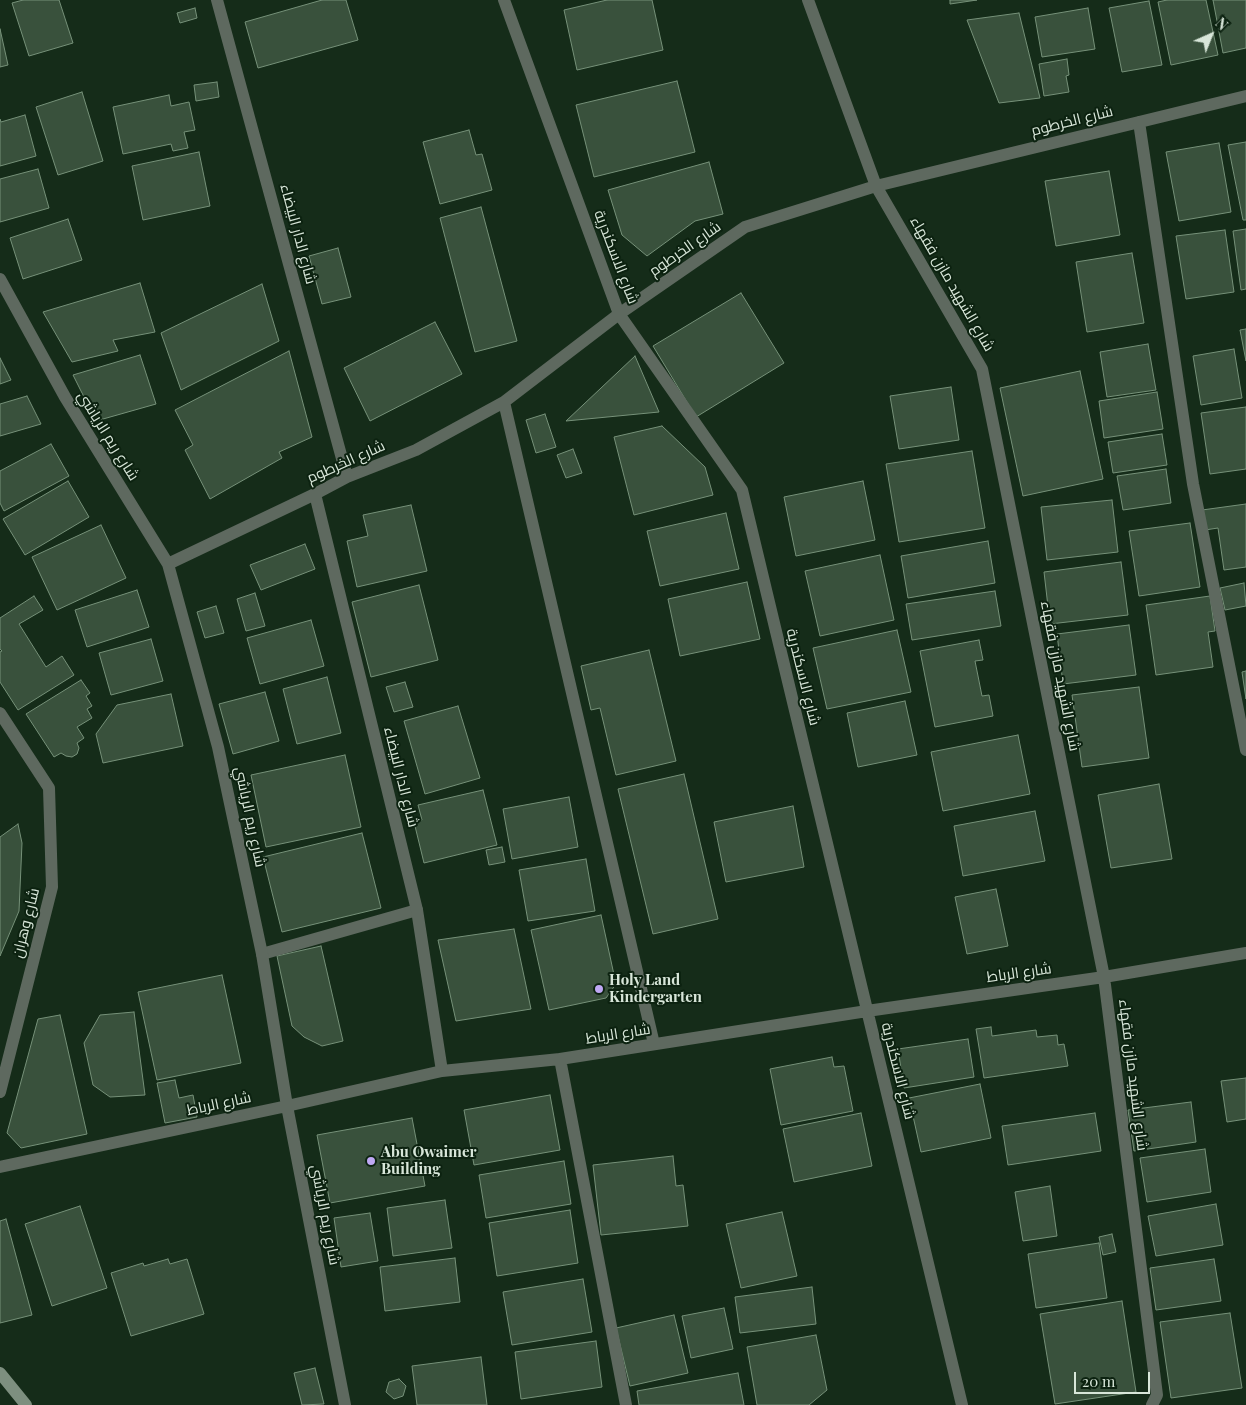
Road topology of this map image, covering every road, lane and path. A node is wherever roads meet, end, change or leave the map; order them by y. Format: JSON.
{"nodes":[{"id":1,"x":217,"y":0,"type":"edge"},
{"id":2,"x":504,"y":0,"type":"edge"},
{"id":3,"x":808,"y":0,"type":"edge"},
{"id":4,"x":1246,"y":96,"type":"edge"},
{"id":5,"x":1139,"y":122,"type":"junction"},
{"id":6,"x":876,"y":186,"type":"junction"},
{"id":7,"x":0,"y":279,"type":"edge"},
{"id":8,"x":619,"y":314,"type":"junction"},
{"id":9,"x":504,"y":402,"type":"junction"},
{"id":10,"x":347,"y":477,"type":"junction"},
{"id":11,"x":315,"y":494,"type":"junction"},
{"id":12,"x":168,"y":564,"type":"junction"},
{"id":13,"x":0,"y":713,"type":"edge"},
{"id":14,"x":1246,"y":750,"type":"edge"},
{"id":15,"x":417,"y":910,"type":"junction"},
{"id":16,"x":1246,"y":953,"type":"edge"},
{"id":17,"x":262,"y":954,"type":"junction"},
{"id":18,"x":1104,"y":977,"type":"junction"},
{"id":19,"x":867,"y":1011,"type":"junction"},
{"id":20,"x":654,"y":1044,"type":"junction"},
{"id":21,"x":560,"y":1059,"type":"junction"},
{"id":22,"x":442,"y":1071,"type":"junction"},
{"id":23,"x":0,"y":1092,"type":"edge"},
{"id":24,"x":288,"y":1106,"type":"junction"},
{"id":25,"x":0,"y":1167,"type":"edge"},
{"id":26,"x":0,"y":1373,"type":"edge"},
{"id":27,"x":1155,"y":1402,"type":"edge"},
{"id":28,"x":26,"y":1405,"type":"edge"},
{"id":29,"x":345,"y":1405,"type":"edge"},
{"id":30,"x":626,"y":1405,"type":"edge"},
{"id":31,"x":962,"y":1405,"type":"edge"}],
"edges":[{"from":1,"to":10,"type":"street","name":"شارع الدار البيضاء"},
{"from":2,"to":8,"type":"street","name":"شارع الاسكندرية"},
{"from":3,"to":6,"type":"street","name":"شارع الشهيد مازن فقهاء"},
{"from":4,"to":5,"type":"street","name":"شارع الخرطوم"},
{"from":5,"to":6,"type":"street","name":"شارع الخرطوم"},
{"from":5,"to":14,"type":"street"},
{"from":6,"to":8,"type":"street","name":"شارع الخرطوم"},
{"from":6,"to":18,"type":"street","name":"شارع الشهيد مازن فقهاء"},
{"from":7,"to":12,"type":"street","name":"شارع ريم الرياشي"},
{"from":8,"to":9,"type":"street","name":"شارع الخرطوم"},
{"from":8,"to":19,"type":"street","name":"شارع الاسكندرية"},
{"from":9,"to":10,"type":"street","name":"شارع الخرطوم"},
{"from":9,"to":20,"type":"street"},
{"from":10,"to":11,"type":"street","name":"شارع الخرطوم"},
{"from":11,"to":12,"type":"street","name":"شارع الخرطوم"},
{"from":11,"to":15,"type":"street","name":"شارع الدار البيضاء"},
{"from":12,"to":17,"type":"street","name":"شارع ريم الرياشي"},
{"from":13,"to":23,"type":"street","name":"شارع وهران"},
{"from":15,"to":17,"type":"street"},
{"from":15,"to":22,"type":"street","name":"شارع الدار البيضاء"},
{"from":16,"to":18,"type":"street","name":"شارع الرباط"},
{"from":17,"to":24,"type":"street","name":"شارع ريم الرياشي"},
{"from":18,"to":19,"type":"street","name":"شارع الرباط"},
{"from":18,"to":27,"type":"street","name":"شارع الشهيد مازن فقهاء"},
{"from":19,"to":20,"type":"street","name":"شارع الرباط"},
{"from":19,"to":31,"type":"street","name":"شارع الاسكندرية"},
{"from":20,"to":21,"type":"street","name":"شارع الرباط"},
{"from":21,"to":22,"type":"street","name":"شارع الرباط"},
{"from":21,"to":30,"type":"street"},
{"from":22,"to":24,"type":"street","name":"شارع الرباط"},
{"from":24,"to":25,"type":"street","name":"شارع الرباط"},
{"from":24,"to":29,"type":"street","name":"شارع ريم الرياشي"},
{"from":26,"to":28,"type":"main road"}]}
